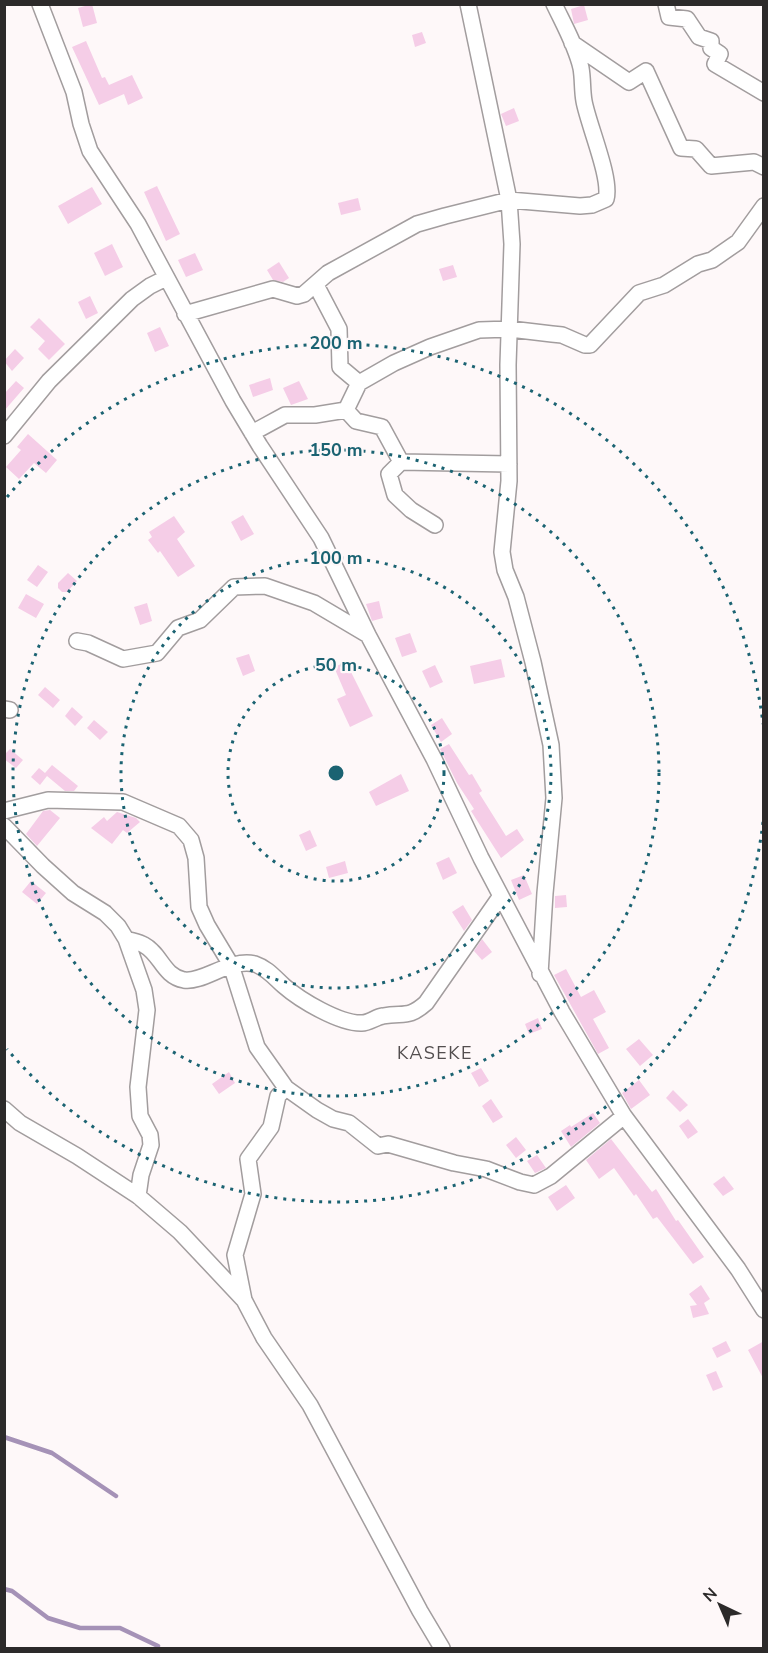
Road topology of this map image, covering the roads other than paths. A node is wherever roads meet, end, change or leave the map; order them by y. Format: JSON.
{"nodes":[{"id":1,"x":40,"y":4,"type":"edge"},
{"id":2,"x":468,"y":4,"type":"edge"},
{"id":3,"x":554,"y":4,"type":"edge"},
{"id":4,"x":666,"y":4,"type":"edge"},
{"id":5,"x":572,"y":43,"type":"junction"},
{"id":6,"x":764,"y":93,"type":"edge"},
{"id":7,"x":764,"y":167,"type":"edge"},
{"id":8,"x":509,"y":200,"type":"junction"},
{"id":9,"x":764,"y":206,"type":"edge"},
{"id":10,"x":166,"y":278,"type":"junction"},
{"id":11,"x":316,"y":285,"type":"junction"},
{"id":12,"x":185,"y":314,"type":"junction"},
{"id":13,"x":510,"y":329,"type":"junction"},
{"id":14,"x":359,"y":383,"type":"junction"},
{"id":15,"x":346,"y":410,"type":"junction"},
{"id":16,"x":252,"y":434,"type":"junction"},
{"id":17,"x":4,"y":436,"type":"edge"},
{"id":18,"x":401,"y":462,"type":"junction"},
{"id":19,"x":509,"y":464,"type":"junction"},
{"id":20,"x":435,"y":525,"type":"dead end"},
{"id":21,"x":368,"y":635,"type":"junction"},
{"id":22,"x":77,"y":641,"type":"dead end"},
{"id":23,"x":4,"y":811,"type":"edge"},
{"id":24,"x":4,"y":826,"type":"edge"},
{"id":25,"x":500,"y":897,"type":"junction"},
{"id":26,"x":126,"y":939,"type":"junction"},
{"id":27,"x":231,"y":965,"type":"junction"},
{"id":28,"x":540,"y":974,"type":"junction"},
{"id":29,"x":286,"y":1088,"type":"junction"},
{"id":30,"x":4,"y":1109,"type":"edge"},
{"id":31,"x":624,"y":1116,"type":"junction"},
{"id":32,"x":138,"y":1196,"type":"junction"},
{"id":33,"x":244,"y":1300,"type":"junction"},
{"id":34,"x":764,"y":1310,"type":"edge"},
{"id":35,"x":442,"y":1648,"type":"edge"}],
"edges":[{"from":1,"to":10,"type":"street"},
{"from":2,"to":8,"type":"street"},
{"from":3,"to":5,"type":"street"},
{"from":4,"to":6,"type":"street"},
{"from":5,"to":7,"type":"street"},
{"from":5,"to":8,"type":"street"},
{"from":8,"to":11,"type":"street"},
{"from":8,"to":13,"type":"street"},
{"from":9,"to":13,"type":"street"},
{"from":10,"to":12,"type":"street"},
{"from":10,"to":17,"type":"street"},
{"from":11,"to":12,"type":"street"},
{"from":11,"to":14,"type":"street"},
{"from":12,"to":16,"type":"street"},
{"from":13,"to":14,"type":"street"},
{"from":13,"to":19,"type":"street"},
{"from":14,"to":15,"type":"street"},
{"from":15,"to":16,"type":"street"},
{"from":15,"to":18,"type":"street"},
{"from":16,"to":21,"type":"street"},
{"from":18,"to":19,"type":"street"},
{"from":18,"to":20,"type":"street"},
{"from":19,"to":28,"type":"street"},
{"from":21,"to":22,"type":"street"},
{"from":21,"to":25,"type":"street"},
{"from":23,"to":27,"type":"street"},
{"from":24,"to":26,"type":"street"},
{"from":25,"to":27,"type":"street"},
{"from":25,"to":28,"type":"street"},
{"from":26,"to":27,"type":"street"},
{"from":26,"to":32,"type":"street"},
{"from":27,"to":29,"type":"street"},
{"from":28,"to":31,"type":"street"},
{"from":29,"to":31,"type":"street"},
{"from":29,"to":33,"type":"street"},
{"from":30,"to":32,"type":"street"},
{"from":31,"to":34,"type":"street"},
{"from":32,"to":33,"type":"street"},
{"from":33,"to":35,"type":"street"}]}
